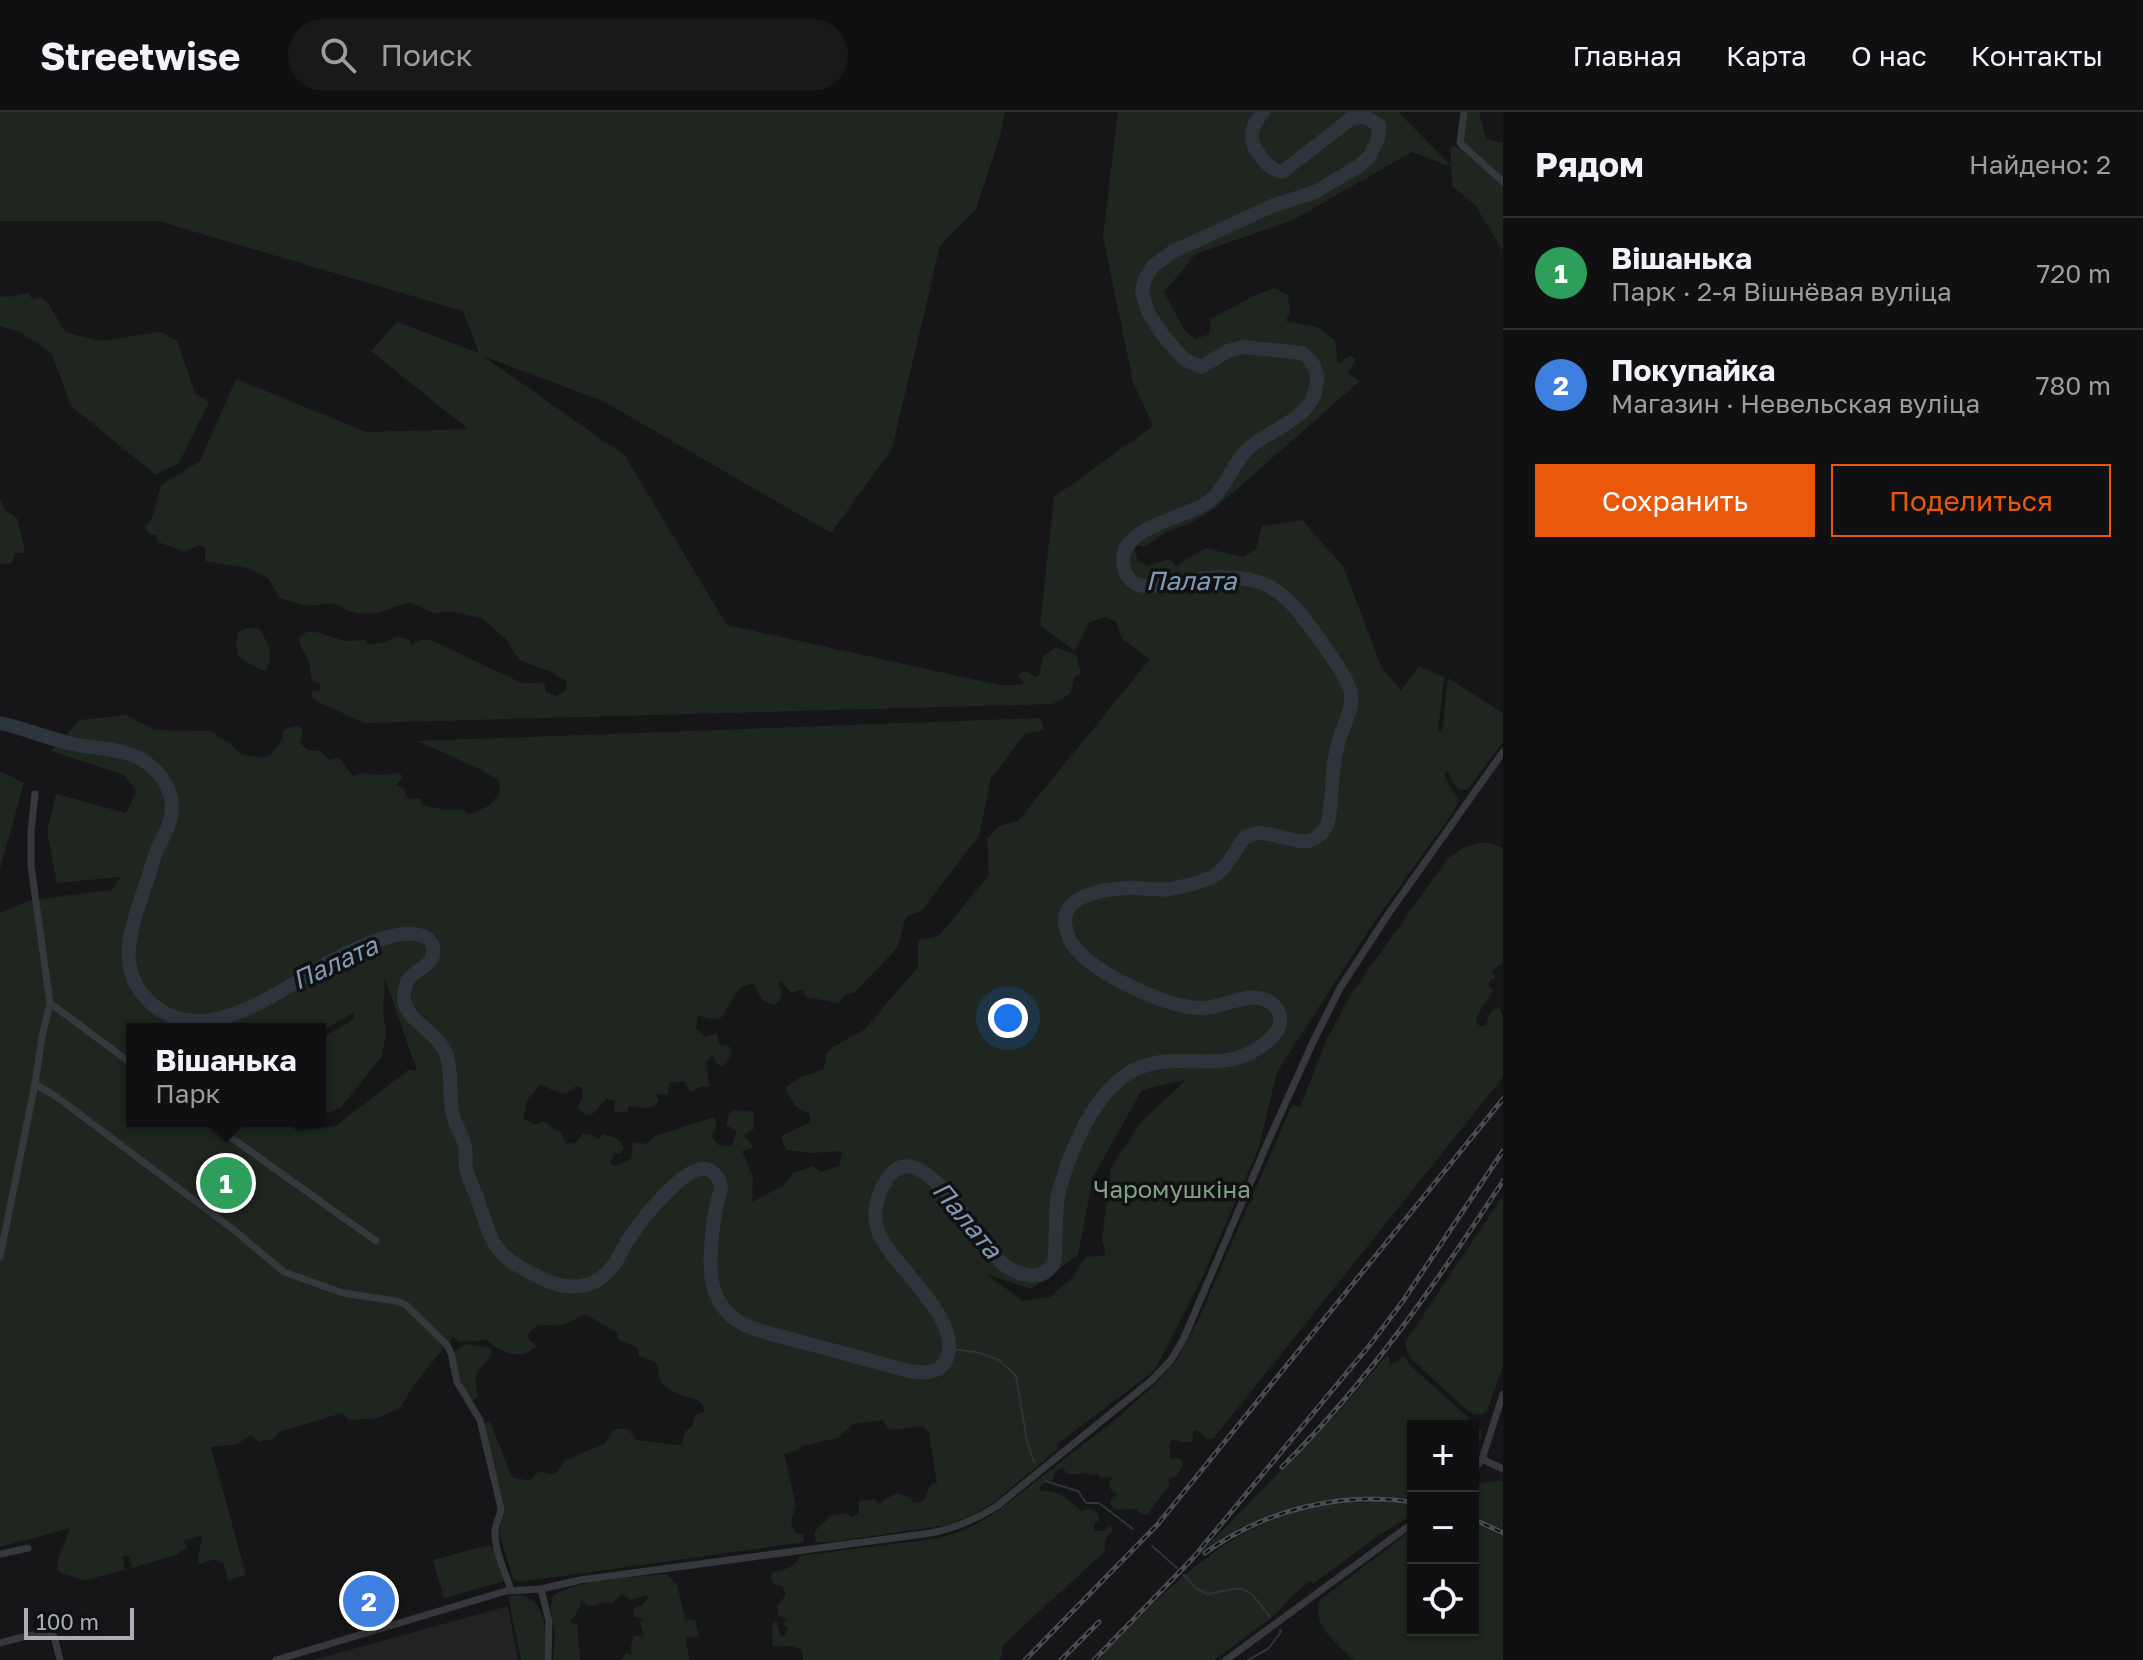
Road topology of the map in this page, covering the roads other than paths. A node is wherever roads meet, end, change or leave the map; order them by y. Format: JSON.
{"nodes":[{"id":1,"x":1464,"y":112,"type":"edge"},
{"id":2,"x":1503,"y":182,"type":"edge"},
{"id":3,"x":1503,"y":752,"type":"edge"},
{"id":4,"x":35,"y":794,"type":"dead end"},
{"id":5,"x":50,"y":1003,"type":"junction"},
{"id":6,"x":126,"y":1060,"type":"edge"},
{"id":7,"x":35,"y":1084,"type":"junction"},
{"id":8,"x":216,"y":1127,"type":"edge"},
{"id":9,"x":376,"y":1241,"type":"dead end"},
{"id":10,"x":0,"y":1257,"type":"edge"},
{"id":11,"x":1503,"y":1394,"type":"edge"},
{"id":12,"x":1482,"y":1459,"type":"junction"},
{"id":13,"x":1479,"y":1463,"type":"edge"},
{"id":14,"x":1503,"y":1469,"type":"edge"},
{"id":15,"x":1407,"y":1527,"type":"edge"},
{"id":16,"x":28,"y":1548,"type":"dead end"},
{"id":17,"x":0,"y":1554,"type":"edge"},
{"id":18,"x":541,"y":1589,"type":"junction"},
{"id":19,"x":511,"y":1590,"type":"junction"},
{"id":20,"x":0,"y":1643,"type":"edge"},
{"id":21,"x":60,"y":1660,"type":"edge"},
{"id":22,"x":276,"y":1660,"type":"edge"},
{"id":23,"x":548,"y":1660,"type":"edge"},
{"id":24,"x":1226,"y":1660,"type":"edge"}],
"edges":[{"from":1,"to":2,"type":"street"},
{"from":3,"to":18,"type":"street"},
{"from":4,"to":5,"type":"street"},
{"from":5,"to":6,"type":"street"},
{"from":5,"to":7,"type":"street"},
{"from":7,"to":10,"type":"street"},
{"from":7,"to":19,"type":"street"},
{"from":8,"to":9,"type":"street"},
{"from":11,"to":12,"type":"street"},
{"from":12,"to":13,"type":"street"},
{"from":12,"to":14,"type":"street"},
{"from":15,"to":24,"type":"street"},
{"from":16,"to":17,"type":"street"},
{"from":18,"to":19,"type":"street"},
{"from":18,"to":23,"type":"street"},
{"from":19,"to":22,"type":"street"},
{"from":20,"to":21,"type":"street"}]}
